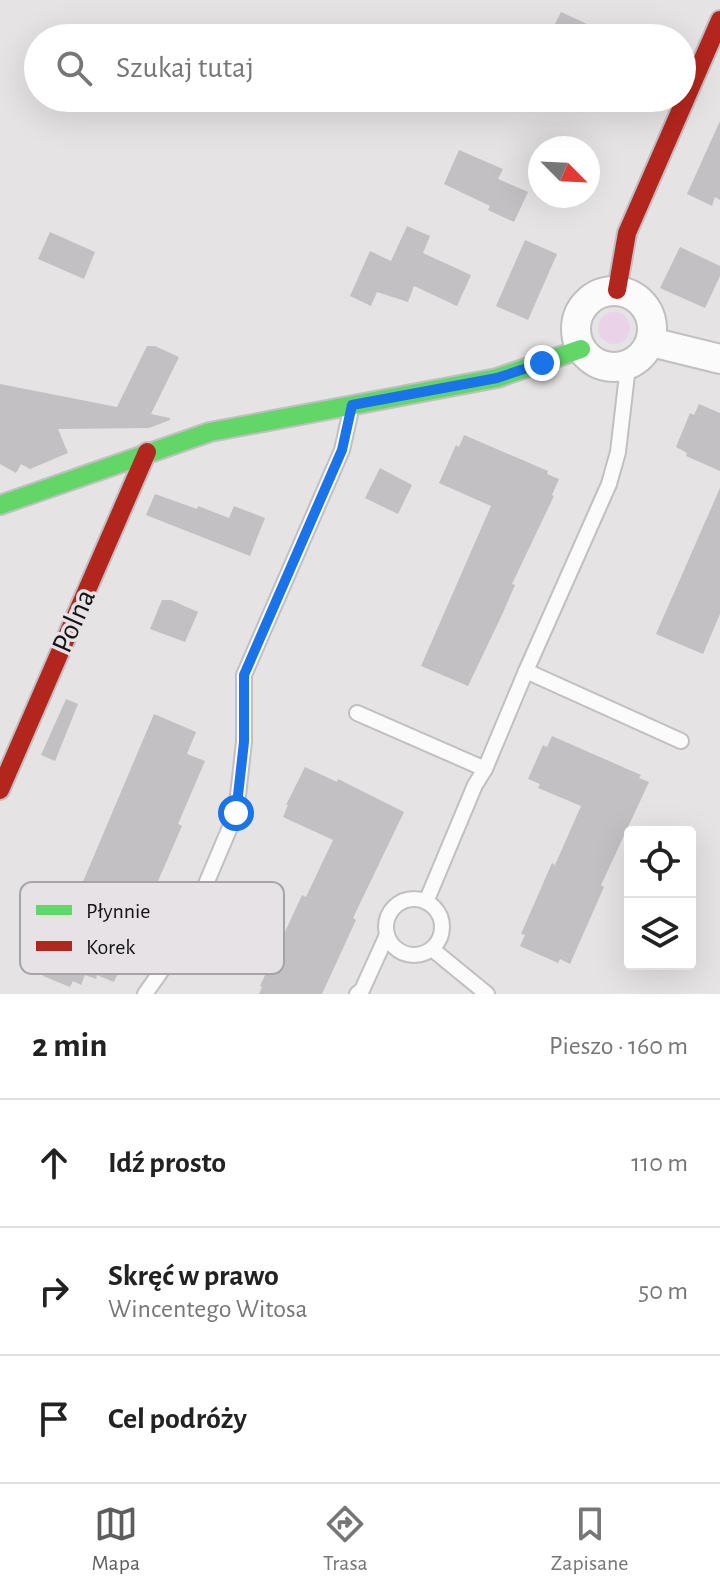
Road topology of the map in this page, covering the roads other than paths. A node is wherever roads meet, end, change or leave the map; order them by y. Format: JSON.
{"nodes":[{"id":1,"x":720,"y":20,"type":"edge"},
{"id":2,"x":696,"y":75,"type":"edge"},
{"id":3,"x":680,"y":112,"type":"edge"},
{"id":4,"x":617,"y":290,"type":"junction"},
{"id":5,"x":651,"y":342,"type":"junction"},
{"id":6,"x":581,"y":349,"type":"junction"},
{"id":7,"x":720,"y":359,"type":"edge"},
{"id":8,"x":628,"y":366,"type":"junction"},
{"id":9,"x":352,"y":405,"type":"junction"},
{"id":10,"x":147,"y":452,"type":"junction"},
{"id":11,"x":0,"y":505,"type":"edge"},
{"id":12,"x":526,"y":671,"type":"junction"},
{"id":13,"x":357,"y":713,"type":"dead end"},
{"id":14,"x":681,"y":741,"type":"dead end"},
{"id":15,"x":485,"y":769,"type":"junction"},
{"id":16,"x":0,"y":790,"type":"edge"},
{"id":17,"x":207,"y":882,"type":"edge"},
{"id":18,"x":426,"y":902,"type":"junction"},
{"id":19,"x":387,"y":935,"type":"junction"},
{"id":20,"x":432,"y":949,"type":"junction"},
{"id":21,"x":159,"y":974,"type":"edge"},
{"id":22,"x":145,"y":994,"type":"edge"},
{"id":23,"x":357,"y":994,"type":"edge"},
{"id":24,"x":487,"y":994,"type":"edge"}],
"edges":[{"from":1,"to":2,"type":"street"},
{"from":3,"to":4,"type":"street"},
{"from":4,"to":5,"type":"street"},
{"from":4,"to":6,"type":"street"},
{"from":5,"to":7,"type":"street"},
{"from":5,"to":8,"type":"street"},
{"from":6,"to":8,"type":"street"},
{"from":6,"to":9,"type":"street"},
{"from":8,"to":12,"type":"lane"},
{"from":9,"to":10,"type":"street"},
{"from":9,"to":17,"type":"lane"},
{"from":10,"to":11,"type":"street"},
{"from":10,"to":16,"type":"street","name":"Polna"},
{"from":12,"to":14,"type":"lane"},
{"from":12,"to":15,"type":"lane"},
{"from":13,"to":15,"type":"lane"},
{"from":15,"to":18,"type":"lane"},
{"from":18,"to":19,"type":"lane"},
{"from":18,"to":20,"type":"lane"},
{"from":19,"to":20,"type":"lane"},
{"from":19,"to":23,"type":"lane"},
{"from":20,"to":24,"type":"lane"},
{"from":21,"to":22,"type":"lane"}]}
